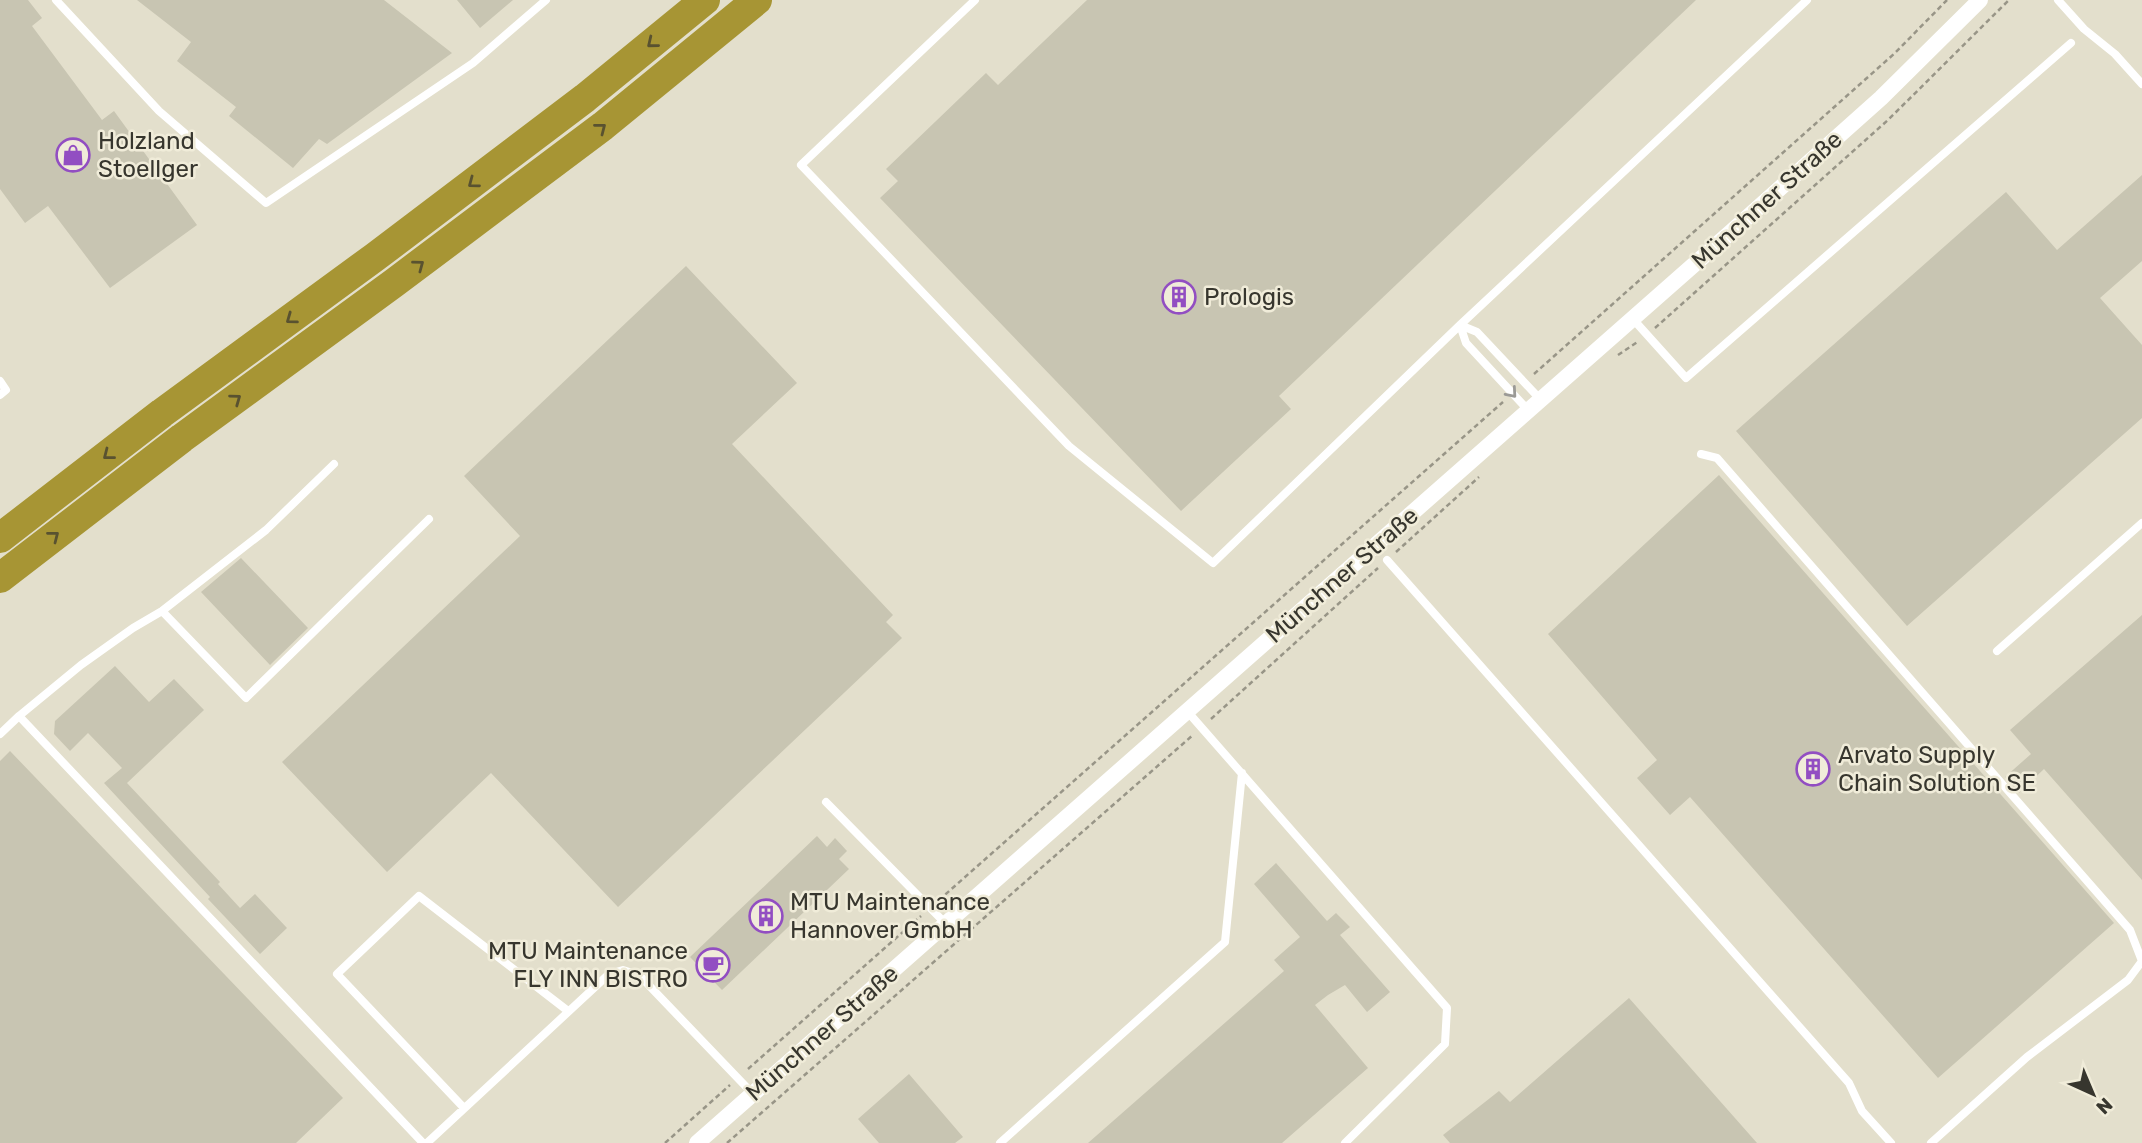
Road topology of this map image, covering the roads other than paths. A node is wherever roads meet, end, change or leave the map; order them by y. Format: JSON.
{"nodes":[{"id":1,"x":56,"y":0,"type":"edge"},
{"id":2,"x":545,"y":0,"type":"edge"},
{"id":3,"x":705,"y":0,"type":"edge"},
{"id":4,"x":757,"y":0,"type":"edge"},
{"id":5,"x":975,"y":0,"type":"edge"},
{"id":6,"x":1807,"y":0,"type":"edge"},
{"id":7,"x":1980,"y":0,"type":"edge"},
{"id":8,"x":2058,"y":0,"type":"edge"},
{"id":9,"x":2071,"y":43,"type":"dead end"},
{"id":10,"x":2142,"y":84,"type":"edge"},
{"id":11,"x":1632,"y":318,"type":"junction"},
{"id":12,"x":1460,"y":325,"type":"junction"},
{"id":13,"x":0,"y":381,"type":"edge"},
{"id":14,"x":0,"y":394,"type":"edge"},
{"id":15,"x":1534,"y":405,"type":"junction"},
{"id":16,"x":1702,"y":454,"type":"dead end"},
{"id":17,"x":334,"y":464,"type":"dead end"},
{"id":18,"x":429,"y":519,"type":"dead end"},
{"id":19,"x":2142,"y":523,"type":"edge"},
{"id":20,"x":0,"y":538,"type":"edge"},
{"id":21,"x":1387,"y":559,"type":"road end"},
{"id":22,"x":0,"y":578,"type":"edge"},
{"id":23,"x":162,"y":611,"type":"junction"},
{"id":24,"x":1997,"y":651,"type":"dead end"},
{"id":25,"x":1187,"y":711,"type":"junction"},
{"id":26,"x":19,"y":716,"type":"junction"},
{"id":27,"x":0,"y":734,"type":"edge"},
{"id":28,"x":1242,"y":773,"type":"junction"},
{"id":29,"x":826,"y":802,"type":"dead end"},
{"id":30,"x":946,"y":924,"type":"junction"},
{"id":31,"x":2142,"y":961,"type":"edge"},
{"id":32,"x":568,"y":1011,"type":"junction"},
{"id":33,"x":753,"y":1094,"type":"junction"},
{"id":34,"x":464,"y":1108,"type":"junction"},
{"id":35,"x":425,"y":1143,"type":"edge"},
{"id":36,"x":697,"y":1143,"type":"edge"},
{"id":37,"x":1000,"y":1143,"type":"edge"},
{"id":38,"x":1345,"y":1143,"type":"edge"},
{"id":39,"x":1891,"y":1143,"type":"edge"},
{"id":40,"x":1931,"y":1143,"type":"edge"}],
"edges":[{"from":1,"to":2,"type":"lane"},
{"from":3,"to":20,"type":"highway","one_way":true},
{"from":22,"to":4,"type":"highway","one_way":true},
{"from":5,"to":12,"type":"lane"},
{"from":6,"to":12,"type":"lane"},
{"from":7,"to":11,"type":"street","name":"Münchner Straße"},
{"from":8,"to":10,"type":"lane"},
{"from":9,"to":11,"type":"lane"},
{"from":11,"to":15,"type":"street","name":"Münchner Straße"},
{"from":12,"to":15,"type":"lane","one_way":true},
{"from":12,"to":15,"type":"lane"},
{"from":13,"to":14,"type":"lane"},
{"from":15,"to":25,"type":"street","name":"Münchner Straße"},
{"from":16,"to":31,"type":"lane"},
{"from":17,"to":23,"type":"lane"},
{"from":18,"to":23,"type":"lane"},
{"from":19,"to":24,"type":"lane"},
{"from":21,"to":39,"type":"lane"},
{"from":23,"to":26,"type":"lane"},
{"from":25,"to":28,"type":"lane"},
{"from":25,"to":30,"type":"street","name":"Münchner Straße"},
{"from":26,"to":27,"type":"lane"},
{"from":26,"to":35,"type":"lane"},
{"from":28,"to":37,"type":"lane"},
{"from":28,"to":38,"type":"lane"},
{"from":29,"to":30,"type":"lane"},
{"from":30,"to":33,"type":"street","name":"Münchner Straße"},
{"from":31,"to":40,"type":"lane"},
{"from":32,"to":33,"type":"lane"},
{"from":32,"to":34,"type":"lane"},
{"from":32,"to":34,"type":"lane"},
{"from":33,"to":36,"type":"street","name":"Münchner Straße"},
{"from":34,"to":35,"type":"lane"}]}
